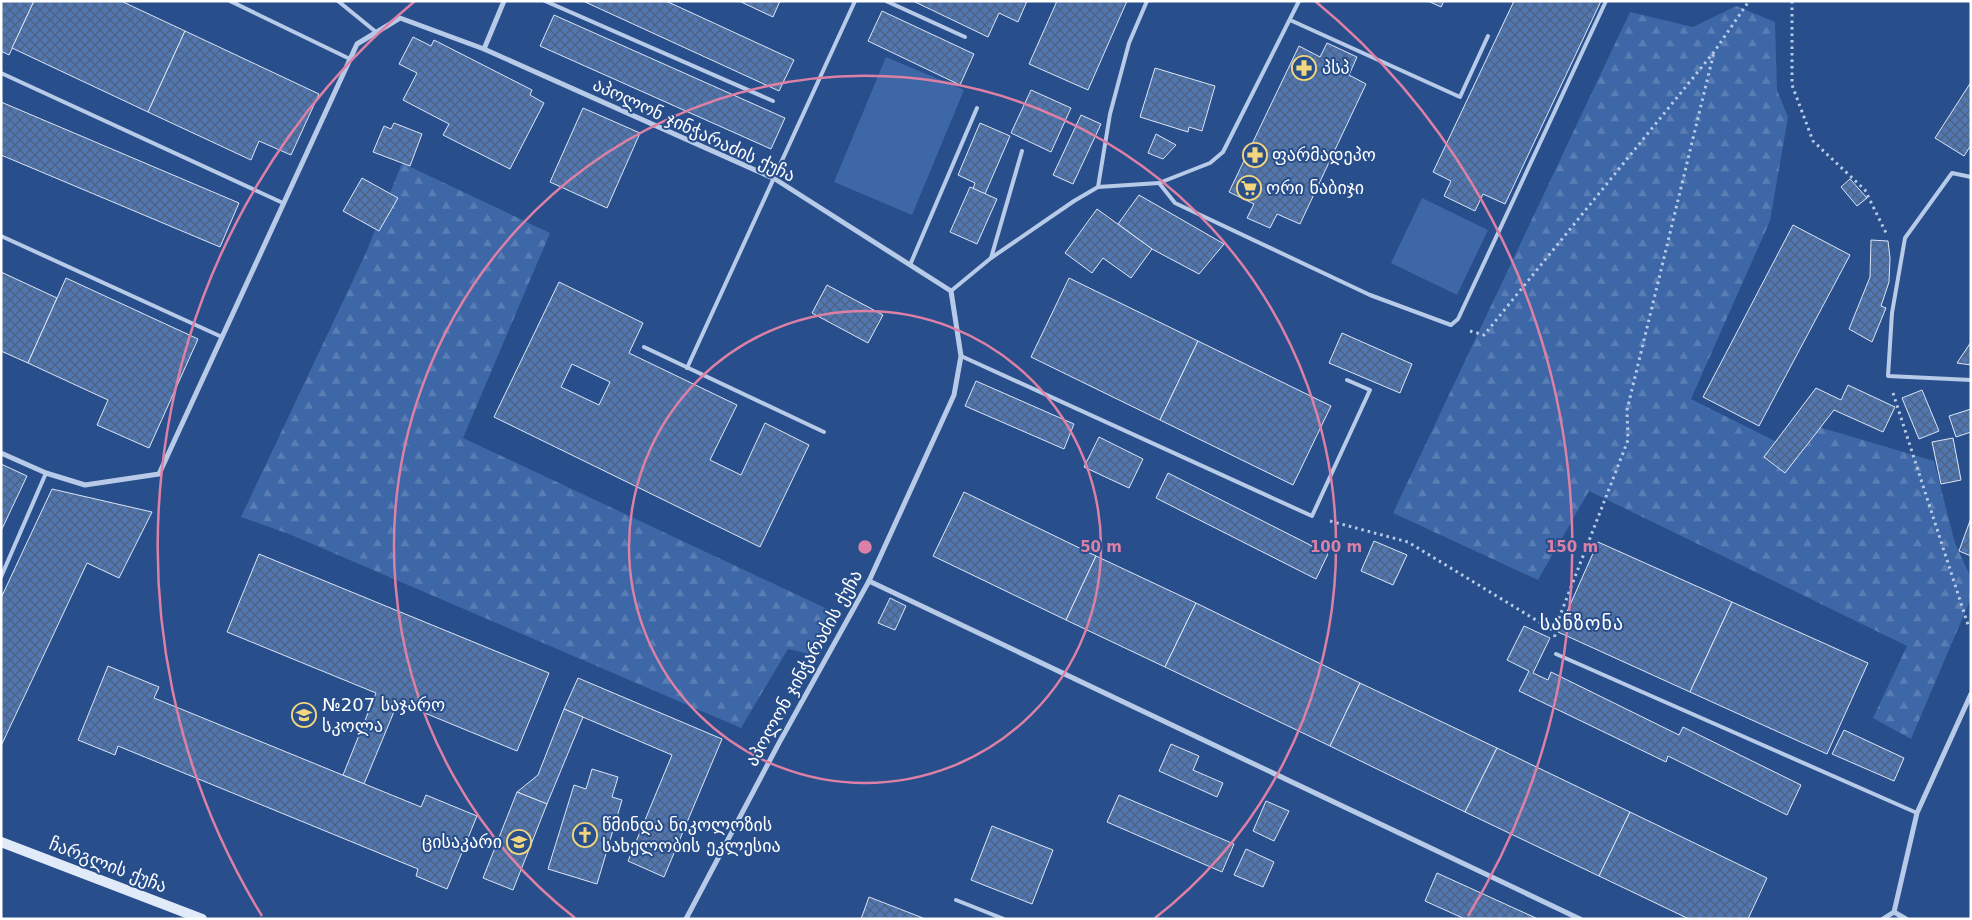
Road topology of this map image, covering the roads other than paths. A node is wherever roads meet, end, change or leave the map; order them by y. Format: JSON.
{"nodes":[{"id":1,"x":230,"y":1,"type":"edge"},
{"id":2,"x":338,"y":1,"type":"edge"},
{"id":3,"x":504,"y":1,"type":"edge"},
{"id":4,"x":545,"y":1,"type":"edge"},
{"id":5,"x":855,"y":1,"type":"edge"},
{"id":6,"x":886,"y":1,"type":"edge"},
{"id":7,"x":1147,"y":1,"type":"edge"},
{"id":8,"x":1299,"y":1,"type":"edge"},
{"id":9,"x":1606,"y":1,"type":"edge"},
{"id":10,"x":1290,"y":20,"type":"junction"},
{"id":11,"x":376,"y":32,"type":"junction"},
{"id":12,"x":1488,"y":36,"type":"dead end"},
{"id":13,"x":966,"y":38,"type":"dead end"},
{"id":14,"x":484,"y":49,"type":"junction"},
{"id":15,"x":350,"y":59,"type":"junction"},
{"id":16,"x":1,"y":72,"type":"edge"},
{"id":17,"x":773,"y":101,"type":"dead end"},
{"id":18,"x":977,"y":108,"type":"dead end"},
{"id":19,"x":1022,"y":151,"type":"dead end"},
{"id":20,"x":1971,"y":177,"type":"edge"},
{"id":21,"x":775,"y":179,"type":"junction"},
{"id":22,"x":1159,"y":183,"type":"junction"},
{"id":23,"x":1098,"y":187,"type":"junction"},
{"id":24,"x":283,"y":203,"type":"junction"},
{"id":25,"x":1,"y":236,"type":"edge"},
{"id":26,"x":992,"y":258,"type":"junction"},
{"id":27,"x":910,"y":265,"type":"junction"},
{"id":28,"x":951,"y":291,"type":"junction"},
{"id":29,"x":222,"y":337,"type":"junction"},
{"id":30,"x":644,"y":347,"type":"dead end"},
{"id":31,"x":961,"y":356,"type":"junction"},
{"id":32,"x":687,"y":368,"type":"junction"},
{"id":33,"x":1346,"y":380,"type":"dead end"},
{"id":34,"x":1971,"y":380,"type":"edge"},
{"id":35,"x":824,"y":432,"type":"dead end"},
{"id":36,"x":1,"y":453,"type":"edge"},
{"id":37,"x":46,"y":473,"type":"junction"},
{"id":38,"x":1,"y":577,"type":"edge"},
{"id":39,"x":869,"y":581,"type":"junction"},
{"id":40,"x":1556,"y":654,"type":"road end"},
{"id":41,"x":1971,"y":694,"type":"edge"},
{"id":42,"x":1917,"y":813,"type":"junction"},
{"id":43,"x":1,"y":842,"type":"edge"},
{"id":44,"x":956,"y":900,"type":"dead end"},
{"id":45,"x":1894,"y":912,"type":"junction"},
{"id":46,"x":202,"y":919,"type":"edge"},
{"id":47,"x":686,"y":919,"type":"edge"},
{"id":48,"x":1004,"y":919,"type":"edge"},
{"id":49,"x":1580,"y":919,"type":"edge"},
{"id":50,"x":1883,"y":919,"type":"edge"},
{"id":51,"x":1906,"y":919,"type":"edge"}],
"edges":[{"from":1,"to":15,"type":"lane"},
{"from":2,"to":11,"type":"lane"},
{"from":3,"to":14,"type":"street"},
{"from":4,"to":17,"type":"lane"},
{"from":5,"to":21,"type":"lane"},
{"from":6,"to":13,"type":"lane"},
{"from":7,"to":23,"type":"lane"},
{"from":8,"to":10,"type":"lane"},
{"from":9,"to":22,"type":"lane"},
{"from":10,"to":12,"type":"lane"},
{"from":10,"to":22,"type":"lane"},
{"from":11,"to":14,"type":"street","name":"აპოლონ ჯინჭარაძის ქუჩა"},
{"from":11,"to":15,"type":"street"},
{"from":14,"to":21,"type":"street","name":"აპოლონ ჯინჭარაძის ქუჩა"},
{"from":15,"to":24,"type":"street"},
{"from":16,"to":24,"type":"lane"},
{"from":18,"to":27,"type":"lane"},
{"from":19,"to":26,"type":"lane"},
{"from":20,"to":34,"type":"lane"},
{"from":21,"to":27,"type":"street","name":"აპოლონ ჯინჭარაძის ქუჩა"},
{"from":21,"to":32,"type":"lane"},
{"from":22,"to":23,"type":"lane"},
{"from":23,"to":26,"type":"lane"},
{"from":24,"to":29,"type":"street"},
{"from":25,"to":29,"type":"lane"},
{"from":26,"to":28,"type":"lane"},
{"from":27,"to":28,"type":"street","name":"აპოლონ ჯინჭარაძის ქუჩა"},
{"from":28,"to":31,"type":"street","name":"აპოლონ ჯინჭარაძის ქუჩა"},
{"from":29,"to":37,"type":"street"},
{"from":30,"to":32,"type":"lane"},
{"from":31,"to":33,"type":"lane"},
{"from":31,"to":39,"type":"street","name":"აპოლონ ჯინჭარაძის ქუჩა"},
{"from":32,"to":35,"type":"lane"},
{"from":36,"to":37,"type":"street"},
{"from":37,"to":38,"type":"lane"},
{"from":39,"to":47,"type":"street","name":"აპოლონ ჯინჭარაძის ქუჩა"},
{"from":39,"to":49,"type":"street"},
{"from":40,"to":42,"type":"lane"},
{"from":41,"to":42,"type":"street"},
{"from":42,"to":45,"type":"street"},
{"from":43,"to":46,"type":"street","name":"ჩარგლის ქუჩა"},
{"from":44,"to":48,"type":"lane"},
{"from":45,"to":50,"type":"street"},
{"from":45,"to":51,"type":"street"}]}
